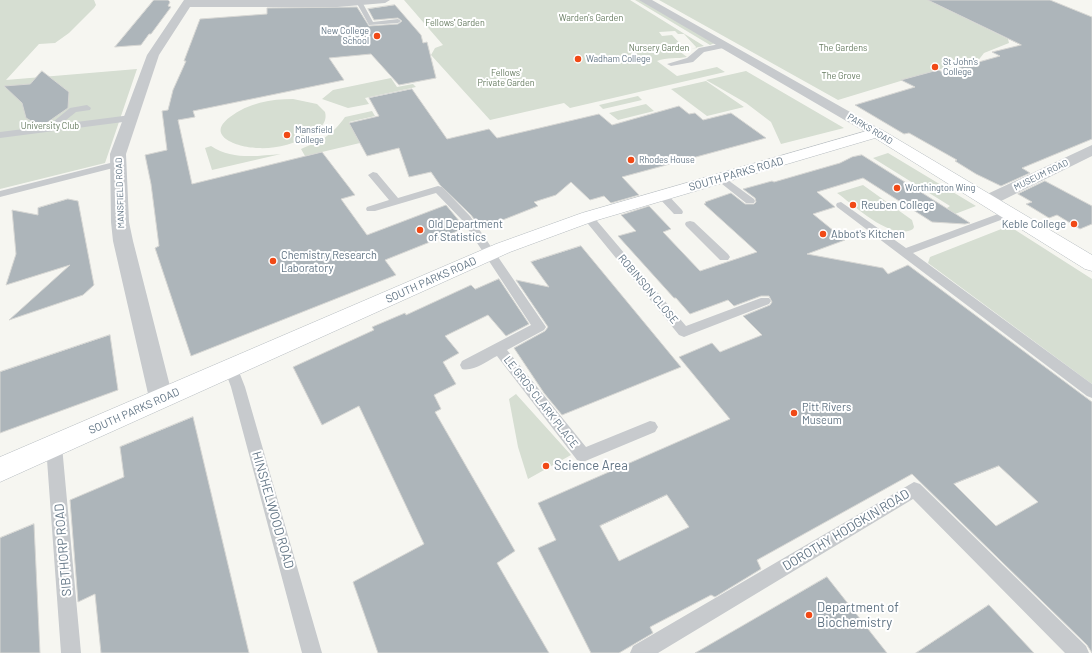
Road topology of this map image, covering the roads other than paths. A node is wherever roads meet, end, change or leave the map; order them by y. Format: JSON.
{"nodes":[{"id":1,"x":384,"y":0,"type":"edge"},
{"id":2,"x":644,"y":0,"type":"edge"},
{"id":3,"x":358,"y":1,"type":"edge"},
{"id":4,"x":188,"y":2,"type":"edge"},
{"id":5,"x":329,"y":2,"type":"edge"},
{"id":6,"x":398,"y":21,"type":"dead end"},
{"id":7,"x":725,"y":45,"type":"junction"},
{"id":8,"x":670,"y":64,"type":"dead end"},
{"id":9,"x":87,"y":108,"type":"dead end"},
{"id":10,"x":131,"y":118,"type":"junction"},
{"id":11,"x":50,"y":129,"type":"junction"},
{"id":12,"x":877,"y":133,"type":"junction"},
{"id":13,"x":0,"y":135,"type":"edge"},
{"id":14,"x":1092,"y":150,"type":"edge"},
{"id":15,"x":118,"y":164,"type":"junction"},
{"id":16,"x":373,"y":175,"type":"dead end"},
{"id":17,"x":721,"y":178,"type":"junction"},
{"id":18,"x":0,"y":194,"type":"edge"},
{"id":19,"x":662,"y":195,"type":"junction"},
{"id":20,"x":989,"y":200,"type":"junction"},
{"id":21,"x":750,"y":201,"type":"dead end"},
{"id":22,"x":396,"y":202,"type":"junction"},
{"id":23,"x":841,"y":204,"type":"dead end"},
{"id":24,"x":371,"y":209,"type":"dead end"},
{"id":25,"x":678,"y":212,"type":"dead end"},
{"id":26,"x":1010,"y":213,"type":"junction"},
{"id":27,"x":588,"y":217,"type":"junction"},
{"id":28,"x":690,"y":224,"type":"dead end"},
{"id":29,"x":905,"y":252,"type":"junction"},
{"id":30,"x":490,"y":254,"type":"junction"},
{"id":31,"x":724,"y":256,"type":"dead end"},
{"id":32,"x":1092,"y":264,"type":"edge"},
{"id":33,"x":765,"y":301,"type":"dead end"},
{"id":34,"x":499,"y":349,"type":"junction"},
{"id":35,"x":467,"y":365,"type":"dead end"},
{"id":36,"x":231,"y":368,"type":"junction"},
{"id":37,"x":1092,"y":392,"type":"edge"},
{"id":38,"x":161,"y":398,"type":"junction"},
{"id":39,"x":650,"y":427,"type":"dead end"},
{"id":40,"x":54,"y":446,"type":"junction"},
{"id":41,"x":0,"y":470,"type":"edge"},
{"id":42,"x":71,"y":653,"type":"edge"},
{"id":43,"x":312,"y":653,"type":"edge"},
{"id":44,"x":640,"y":653,"type":"edge"},
{"id":45,"x":1080,"y":653,"type":"edge"}],
"edges":[{"from":1,"to":3,"type":"street"},
{"from":2,"to":7,"type":"street","name":"PARKS ROAD"},
{"from":3,"to":5,"type":"street"},
{"from":3,"to":6,"type":"lane"},
{"from":4,"to":5,"type":"street"},
{"from":4,"to":10,"type":"street","name":"MANSFIELD ROAD"},
{"from":7,"to":8,"type":"lane"},
{"from":7,"to":12,"type":"street","name":"PARKS ROAD"},
{"from":9,"to":11,"type":"lane"},
{"from":10,"to":11,"type":"lane"},
{"from":10,"to":15,"type":"street","name":"MANSFIELD ROAD"},
{"from":11,"to":13,"type":"lane"},
{"from":12,"to":17,"type":"street","name":"SOUTH PARKS ROAD"},
{"from":12,"to":20,"type":"street","name":"PARKS ROAD"},
{"from":14,"to":20,"type":"street","name":"MUSEUM ROAD"},
{"from":15,"to":18,"type":"lane"},
{"from":15,"to":38,"type":"street","name":"MANSFIELD ROAD"},
{"from":16,"to":22,"type":"lane"},
{"from":17,"to":19,"type":"street","name":"SOUTH PARKS ROAD"},
{"from":17,"to":21,"type":"lane"},
{"from":19,"to":25,"type":"lane"},
{"from":19,"to":27,"type":"street","name":"SOUTH PARKS ROAD"},
{"from":20,"to":26,"type":"street","name":"PARKS ROAD"},
{"from":22,"to":24,"type":"lane"},
{"from":22,"to":30,"type":"lane"},
{"from":23,"to":29,"type":"lane"},
{"from":26,"to":29,"type":"lane"},
{"from":26,"to":32,"type":"street","name":"PARKS ROAD"},
{"from":27,"to":30,"type":"street","name":"SOUTH PARKS ROAD"},
{"from":27,"to":33,"type":"lane","name":"ROBINSON CLOSE"},
{"from":28,"to":31,"type":"lane"},
{"from":29,"to":37,"type":"lane"},
{"from":30,"to":34,"type":"lane","name":"LE GROS CLARK PLACE"},
{"from":30,"to":36,"type":"street","name":"SOUTH PARKS ROAD"},
{"from":34,"to":35,"type":"lane","name":"LE GROS CLARK PLACE"},
{"from":34,"to":39,"type":"lane","name":"LE GROS CLARK PLACE"},
{"from":36,"to":38,"type":"street","name":"SOUTH PARKS ROAD"},
{"from":36,"to":43,"type":"lane","name":"HINSHELWOOD ROAD"},
{"from":38,"to":40,"type":"street","name":"SOUTH PARKS ROAD"},
{"from":40,"to":41,"type":"street","name":"SOUTH PARKS ROAD"},
{"from":40,"to":42,"type":"lane","name":"SIBTHORP ROAD"},
{"from":44,"to":45,"type":"lane","name":"DOROTHY HODGKIN ROAD"}]}
